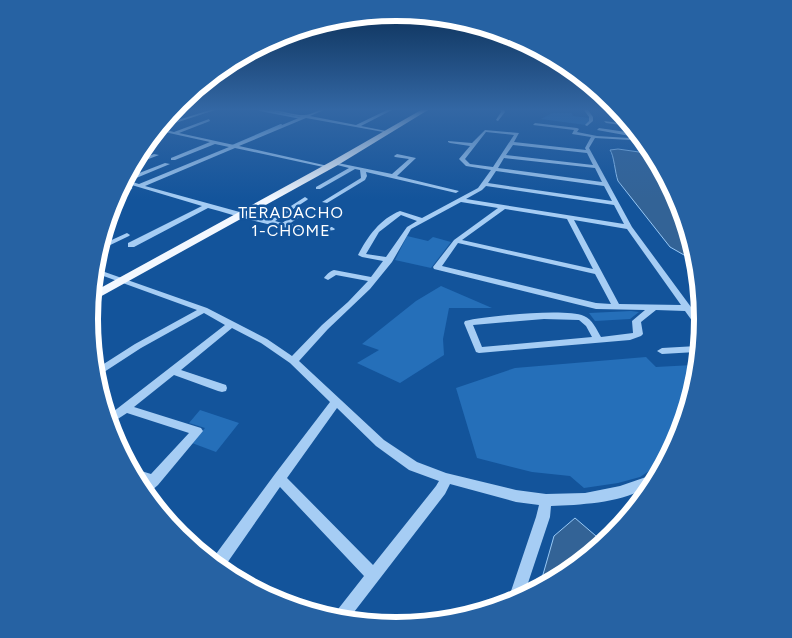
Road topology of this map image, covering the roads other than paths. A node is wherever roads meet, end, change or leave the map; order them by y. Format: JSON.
{"nodes":[{"id":1,"x":200,"y":140,"type":"edge"},
{"id":2,"x":250,"y":140,"type":"edge"},
{"id":3,"x":375,"y":140,"type":"edge"},
{"id":4,"x":477,"y":140,"type":"edge"},
{"id":5,"x":513,"y":140,"type":"edge"},
{"id":6,"x":592,"y":140,"type":"edge"},
{"id":7,"x":450,"y":142,"type":"dead end"},
{"id":8,"x":213,"y":143,"type":"junction"},
{"id":9,"x":511,"y":143,"type":"junction"},
{"id":10,"x":473,"y":145,"type":"junction"},
{"id":11,"x":232,"y":147,"type":"junction"},
{"id":12,"x":589,"y":152,"type":"junction"},
{"id":13,"x":156,"y":155,"type":"dead end"},
{"id":14,"x":397,"y":156,"type":"dead end"},
{"id":15,"x":503,"y":156,"type":"junction"},
{"id":16,"x":173,"y":159,"type":"dead end"},
{"id":17,"x":335,"y":163,"type":"junction"},
{"id":18,"x":167,"y":164,"type":"dead end"},
{"id":19,"x":145,"y":165,"type":"edge"},
{"id":20,"x":326,"y":167,"type":"junction"},
{"id":21,"x":596,"y":167,"type":"junction"},
{"id":22,"x":353,"y":168,"type":"junction"},
{"id":23,"x":494,"y":169,"type":"junction"},
{"id":24,"x":363,"y":170,"type":"junction"},
{"id":25,"x":392,"y":177,"type":"junction"},
{"id":26,"x":131,"y":183,"type":"edge"},
{"id":27,"x":485,"y":184,"type":"junction"},
{"id":28,"x":605,"y":184,"type":"junction"},
{"id":29,"x":140,"y":186,"type":"junction"},
{"id":30,"x":343,"y":191,"type":"junction"},
{"id":31,"x":456,"y":191,"type":"dead end"},
{"id":32,"x":306,"y":199,"type":"dead end"},
{"id":33,"x":459,"y":200,"type":"junction"},
{"id":34,"x":325,"y":202,"type":"dead end"},
{"id":35,"x":616,"y":203,"type":"junction"},
{"id":36,"x":208,"y":205,"type":"junction"},
{"id":37,"x":310,"y":207,"type":"dead end"},
{"id":38,"x":504,"y":207,"type":"junction"},
{"id":39,"x":242,"y":214,"type":"junction"},
{"id":40,"x":570,"y":218,"type":"junction"},
{"id":41,"x":420,"y":220,"type":"junction"},
{"id":42,"x":270,"y":222,"type":"junction"},
{"id":43,"x":283,"y":225,"type":"junction"},
{"id":44,"x":629,"y":227,"type":"junction"},
{"id":45,"x":332,"y":228,"type":"dead end"},
{"id":46,"x":127,"y":235,"type":"dead end"},
{"id":47,"x":456,"y":241,"type":"junction"},
{"id":48,"x":108,"y":244,"type":"edge"},
{"id":49,"x":131,"y":246,"type":"dead end"},
{"id":50,"x":389,"y":260,"type":"junction"},
{"id":51,"x":598,"y":272,"type":"junction"},
{"id":52,"x":102,"y":273,"type":"edge"},
{"id":53,"x":328,"y":278,"type":"dead end"},
{"id":54,"x":372,"y":280,"type":"junction"},
{"id":55,"x":122,"y":281,"type":"junction"},
{"id":56,"x":100,"y":293,"type":"edge"},
{"id":57,"x":616,"y":306,"type":"junction"},
{"id":58,"x":654,"y":307,"type":"junction"},
{"id":59,"x":686,"y":308,"type":"junction"},
{"id":60,"x":204,"y":310,"type":"junction"},
{"id":61,"x":694,"y":318,"type":"edge"},
{"id":62,"x":232,"y":324,"type":"junction"},
{"id":63,"x":598,"y":339,"type":"junction"},
{"id":64,"x":692,"y":349,"type":"edge"},
{"id":65,"x":662,"y":351,"type":"dead end"},
{"id":66,"x":293,"y":360,"type":"junction"},
{"id":67,"x":103,"y":369,"type":"edge"},
{"id":68,"x":174,"y":370,"type":"junction"},
{"id":69,"x":222,"y":388,"type":"dead end"},
{"id":70,"x":337,"y":402,"type":"junction"},
{"id":71,"x":125,"y":408,"type":"junction"},
{"id":72,"x":115,"y":416,"type":"edge"},
{"id":73,"x":279,"y":478,"type":"junction"},
{"id":74,"x":446,"y":478,"type":"junction"},
{"id":75,"x":645,"y":483,"type":"edge"},
{"id":76,"x":151,"y":484,"type":"edge"},
{"id":77,"x":546,"y":500,"type":"junction"},
{"id":78,"x":221,"y":559,"type":"edge"},
{"id":79,"x":373,"y":575,"type":"junction"},
{"id":80,"x":518,"y":590,"type":"edge"},
{"id":81,"x":344,"y":612,"type":"edge"}],
"edges":[{"from":1,"to":8,"type":"street"},
{"from":2,"to":11,"type":"street"},
{"from":3,"to":17,"type":"main road"},
{"from":4,"to":10,"type":"street"},
{"from":5,"to":9,"type":"street"},
{"from":6,"to":12,"type":"street"},
{"from":7,"to":10,"type":"street"},
{"from":8,"to":11,"type":"street"},
{"from":8,"to":16,"type":"street"},
{"from":9,"to":12,"type":"street"},
{"from":9,"to":15,"type":"street"},
{"from":10,"to":23,"type":"street"},
{"from":11,"to":20,"type":"street"},
{"from":11,"to":29,"type":"street"},
{"from":12,"to":21,"type":"street"},
{"from":13,"to":19,"type":"street"},
{"from":14,"to":25,"type":"street"},
{"from":15,"to":21,"type":"street"},
{"from":15,"to":23,"type":"street"},
{"from":17,"to":20,"type":"main road"},
{"from":17,"to":22,"type":"street"},
{"from":18,"to":19,"type":"street"},
{"from":20,"to":39,"type":"main road"},
{"from":21,"to":28,"type":"street"},
{"from":22,"to":24,"type":"street"},
{"from":22,"to":30,"type":"street"},
{"from":23,"to":27,"type":"street"},
{"from":23,"to":28,"type":"street"},
{"from":24,"to":25,"type":"street"},
{"from":24,"to":30,"type":"street"},
{"from":25,"to":31,"type":"street"},
{"from":26,"to":29,"type":"street"},
{"from":27,"to":33,"type":"street"},
{"from":27,"to":35,"type":"street"},
{"from":28,"to":35,"type":"street"},
{"from":29,"to":36,"type":"street"},
{"from":30,"to":34,"type":"street"},
{"from":32,"to":42,"type":"street"},
{"from":33,"to":38,"type":"street"},
{"from":33,"to":41,"type":"street"},
{"from":35,"to":44,"type":"street"},
{"from":36,"to":39,"type":"street"},
{"from":36,"to":49,"type":"street"},
{"from":37,"to":43,"type":"street"},
{"from":38,"to":40,"type":"street"},
{"from":38,"to":47,"type":"street"},
{"from":39,"to":42,"type":"street"},
{"from":39,"to":55,"type":"main road"},
{"from":40,"to":44,"type":"street"},
{"from":40,"to":51,"type":"street"},
{"from":41,"to":50,"type":"street"},
{"from":41,"to":50,"type":"street"},
{"from":42,"to":43,"type":"street"},
{"from":43,"to":45,"type":"street"},
{"from":44,"to":59,"type":"street"},
{"from":46,"to":48,"type":"street"},
{"from":47,"to":51,"type":"street"},
{"from":47,"to":57,"type":"street"},
{"from":50,"to":54,"type":"street"},
{"from":51,"to":57,"type":"street"},
{"from":52,"to":55,"type":"street"},
{"from":53,"to":54,"type":"street"},
{"from":54,"to":66,"type":"street"},
{"from":55,"to":56,"type":"main road"},
{"from":55,"to":60,"type":"street"},
{"from":57,"to":58,"type":"street"},
{"from":58,"to":59,"type":"street"},
{"from":58,"to":63,"type":"street"},
{"from":59,"to":61,"type":"street"},
{"from":60,"to":62,"type":"street"},
{"from":60,"to":67,"type":"street"},
{"from":62,"to":66,"type":"street"},
{"from":62,"to":68,"type":"street"},
{"from":63,"to":63,"type":"street"},
{"from":64,"to":65,"type":"street"},
{"from":66,"to":70,"type":"street"},
{"from":68,"to":69,"type":"street"},
{"from":68,"to":71,"type":"street"},
{"from":70,"to":73,"type":"street"},
{"from":70,"to":74,"type":"street"},
{"from":71,"to":72,"type":"street"},
{"from":71,"to":76,"type":"street"},
{"from":73,"to":78,"type":"street"},
{"from":73,"to":79,"type":"street"},
{"from":74,"to":77,"type":"street"},
{"from":74,"to":79,"type":"street"},
{"from":75,"to":77,"type":"street"},
{"from":77,"to":80,"type":"street"},
{"from":79,"to":81,"type":"street"}]}
